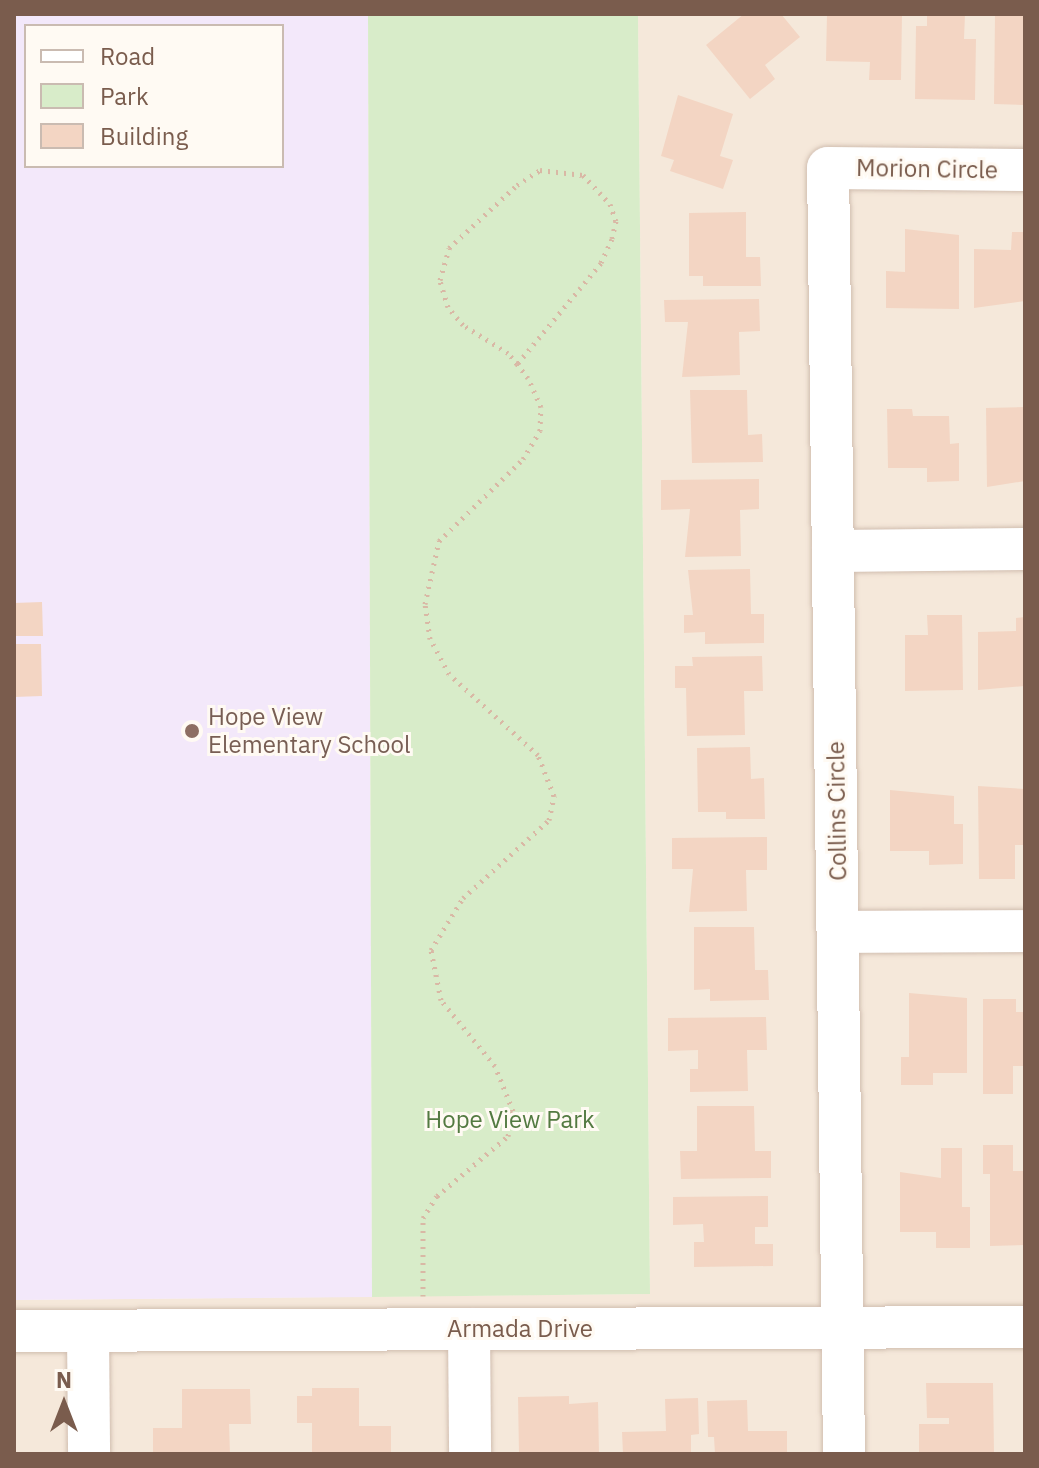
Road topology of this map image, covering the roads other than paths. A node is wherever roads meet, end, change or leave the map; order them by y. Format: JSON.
{"nodes":[{"id":1,"x":828,"y":168,"type":"joint"},
{"id":2,"x":1025,"y":170,"type":"edge"},
{"id":3,"x":1025,"y":549,"type":"edge"},
{"id":4,"x":833,"y":551,"type":"junction"},
{"id":5,"x":1025,"y":931,"type":"edge"},
{"id":6,"x":839,"y":932,"type":"junction"},
{"id":7,"x":1025,"y":1327,"type":"edge"},
{"id":8,"x":469,"y":1329,"type":"junction"},
{"id":9,"x":842,"y":1329,"type":"junction"},
{"id":10,"x":14,"y":1331,"type":"edge"},
{"id":11,"x":88,"y":1331,"type":"junction"},
{"id":12,"x":89,"y":1454,"type":"edge"},
{"id":13,"x":470,"y":1454,"type":"edge"},
{"id":14,"x":844,"y":1454,"type":"edge"}],
"edges":[{"from":1,"to":2,"type":"street","name":"Morion Circle"},
{"from":1,"to":4,"type":"street","name":"Collins Circle"},
{"from":3,"to":4,"type":"street"},
{"from":4,"to":6,"type":"street","name":"Collins Circle"},
{"from":5,"to":6,"type":"street"},
{"from":6,"to":9,"type":"street","name":"Collins Circle"},
{"from":7,"to":9,"type":"street","name":"Armada Drive"},
{"from":8,"to":9,"type":"street","name":"Armada Drive"},
{"from":8,"to":11,"type":"street","name":"Armada Drive"},
{"from":8,"to":13,"type":"street"},
{"from":9,"to":14,"type":"street","name":"Collins Circle"},
{"from":10,"to":11,"type":"street","name":"Armada Drive"},
{"from":11,"to":12,"type":"street"}]}
